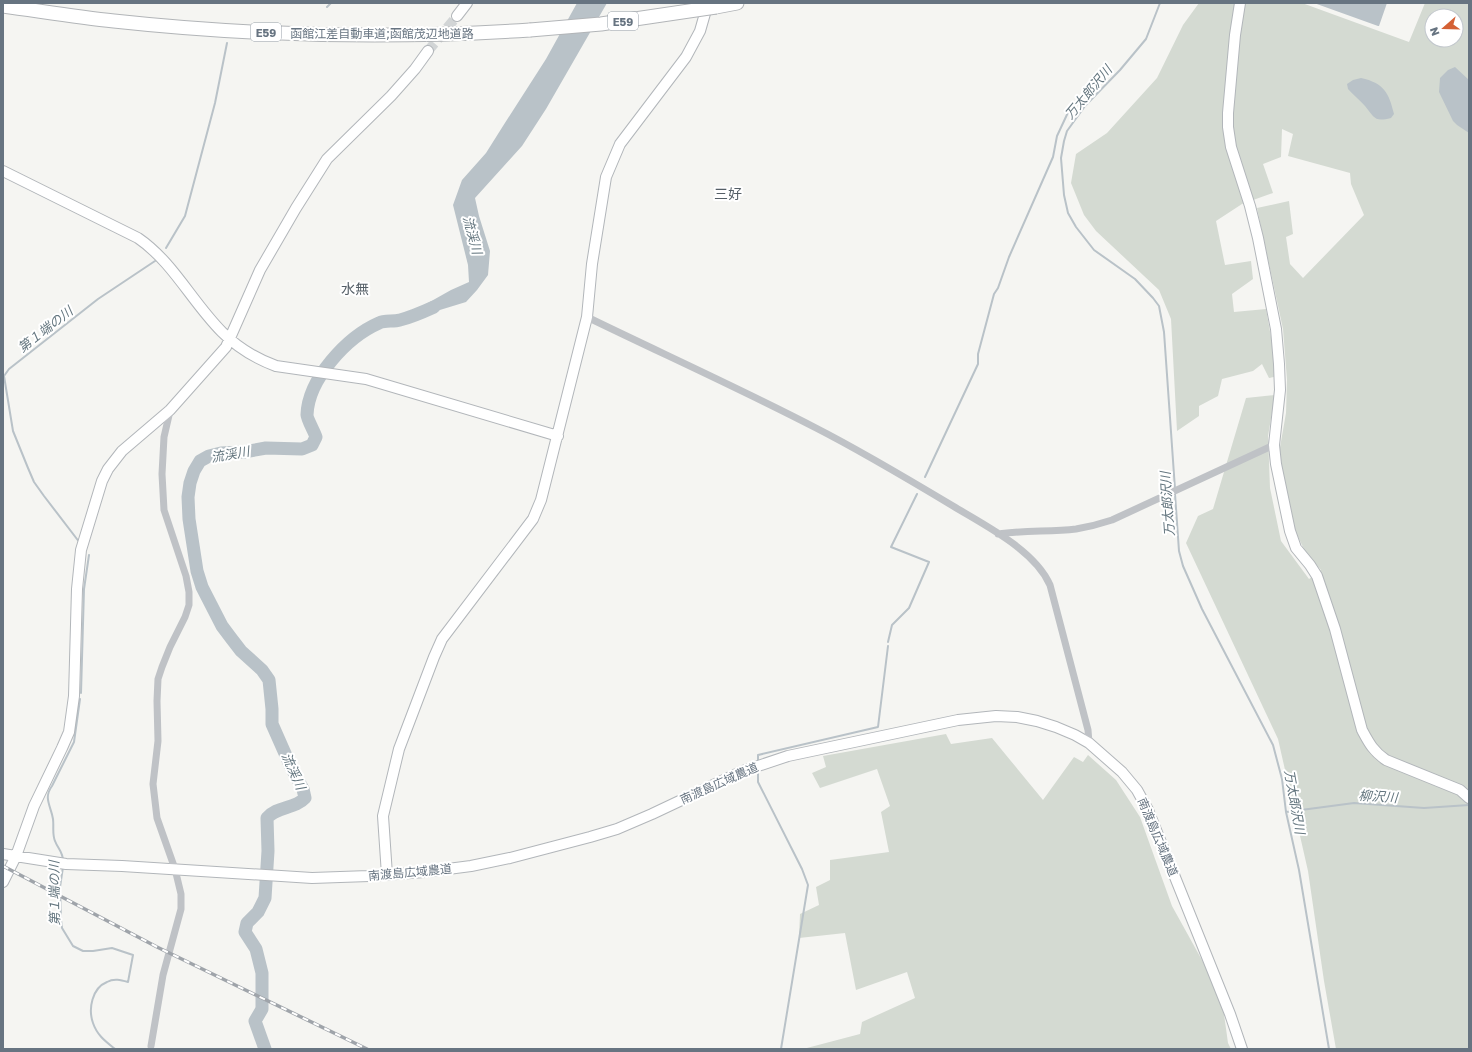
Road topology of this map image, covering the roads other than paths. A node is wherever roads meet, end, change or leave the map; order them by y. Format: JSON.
{"nodes":[{"id":1,"x":467,"y":3,"type":"edge"},
{"id":2,"x":737,"y":3,"type":"edge"},
{"id":3,"x":1240,"y":3,"type":"edge"},
{"id":4,"x":712,"y":5,"type":"edge"},
{"id":5,"x":3,"y":6,"type":"edge"},
{"id":6,"x":457,"y":16,"type":"tunnel mouth"},
{"id":7,"x":428,"y":51,"type":"tunnel mouth"},
{"id":8,"x":3,"y":171,"type":"edge"},
{"id":9,"x":587,"y":317,"type":"junction"},
{"id":10,"x":230,"y":338,"type":"junction"},
{"id":11,"x":170,"y":410,"type":"junction"},
{"id":12,"x":558,"y":436,"type":"junction"},
{"id":13,"x":1274,"y":446,"type":"junction"},
{"id":14,"x":998,"y":534,"type":"junction"},
{"id":15,"x":1089,"y":743,"type":"junction"},
{"id":16,"x":1469,"y":798,"type":"edge"},
{"id":17,"x":3,"y":854,"type":"edge"},
{"id":18,"x":16,"y":856,"type":"junction"},
{"id":19,"x":175,"y":869,"type":"junction"},
{"id":20,"x":387,"y":875,"type":"junction"},
{"id":21,"x":3,"y":882,"type":"edge"},
{"id":22,"x":152,"y":1046,"type":"dead end"},
{"id":23,"x":1242,"y":1049,"type":"edge"}],
"edges":[{"from":1,"to":6,"type":"street"},
{"from":2,"to":4,"type":"highway","name":"函館江差自動車道;函館茂辺地道路","number":"E59"},
{"from":3,"to":13,"type":"street"},
{"from":4,"to":5,"type":"highway","name":"函館江差自動車道;函館茂辺地道路","number":"E59","bridge":true},
{"from":4,"to":9,"type":"street"},
{"from":7,"to":10,"type":"street"},
{"from":8,"to":10,"type":"street"},
{"from":9,"to":12,"type":"street"},
{"from":9,"to":14,"type":"street"},
{"from":10,"to":11,"type":"street"},
{"from":10,"to":12,"type":"street"},
{"from":11,"to":18,"type":"street"},
{"from":11,"to":19,"type":"street"},
{"from":12,"to":20,"type":"street"},
{"from":13,"to":14,"type":"street"},
{"from":13,"to":16,"type":"street"},
{"from":14,"to":15,"type":"street"},
{"from":15,"to":20,"type":"street","name":"南渡島広域農道"},
{"from":15,"to":23,"type":"street","name":"南渡島広域農道"},
{"from":17,"to":18,"type":"street","name":"南渡島広域農道"},
{"from":18,"to":19,"type":"street","name":"南渡島広域農道"},
{"from":18,"to":21,"type":"street"},
{"from":19,"to":20,"type":"street","name":"南渡島広域農道"},
{"from":19,"to":22,"type":"street"}]}
